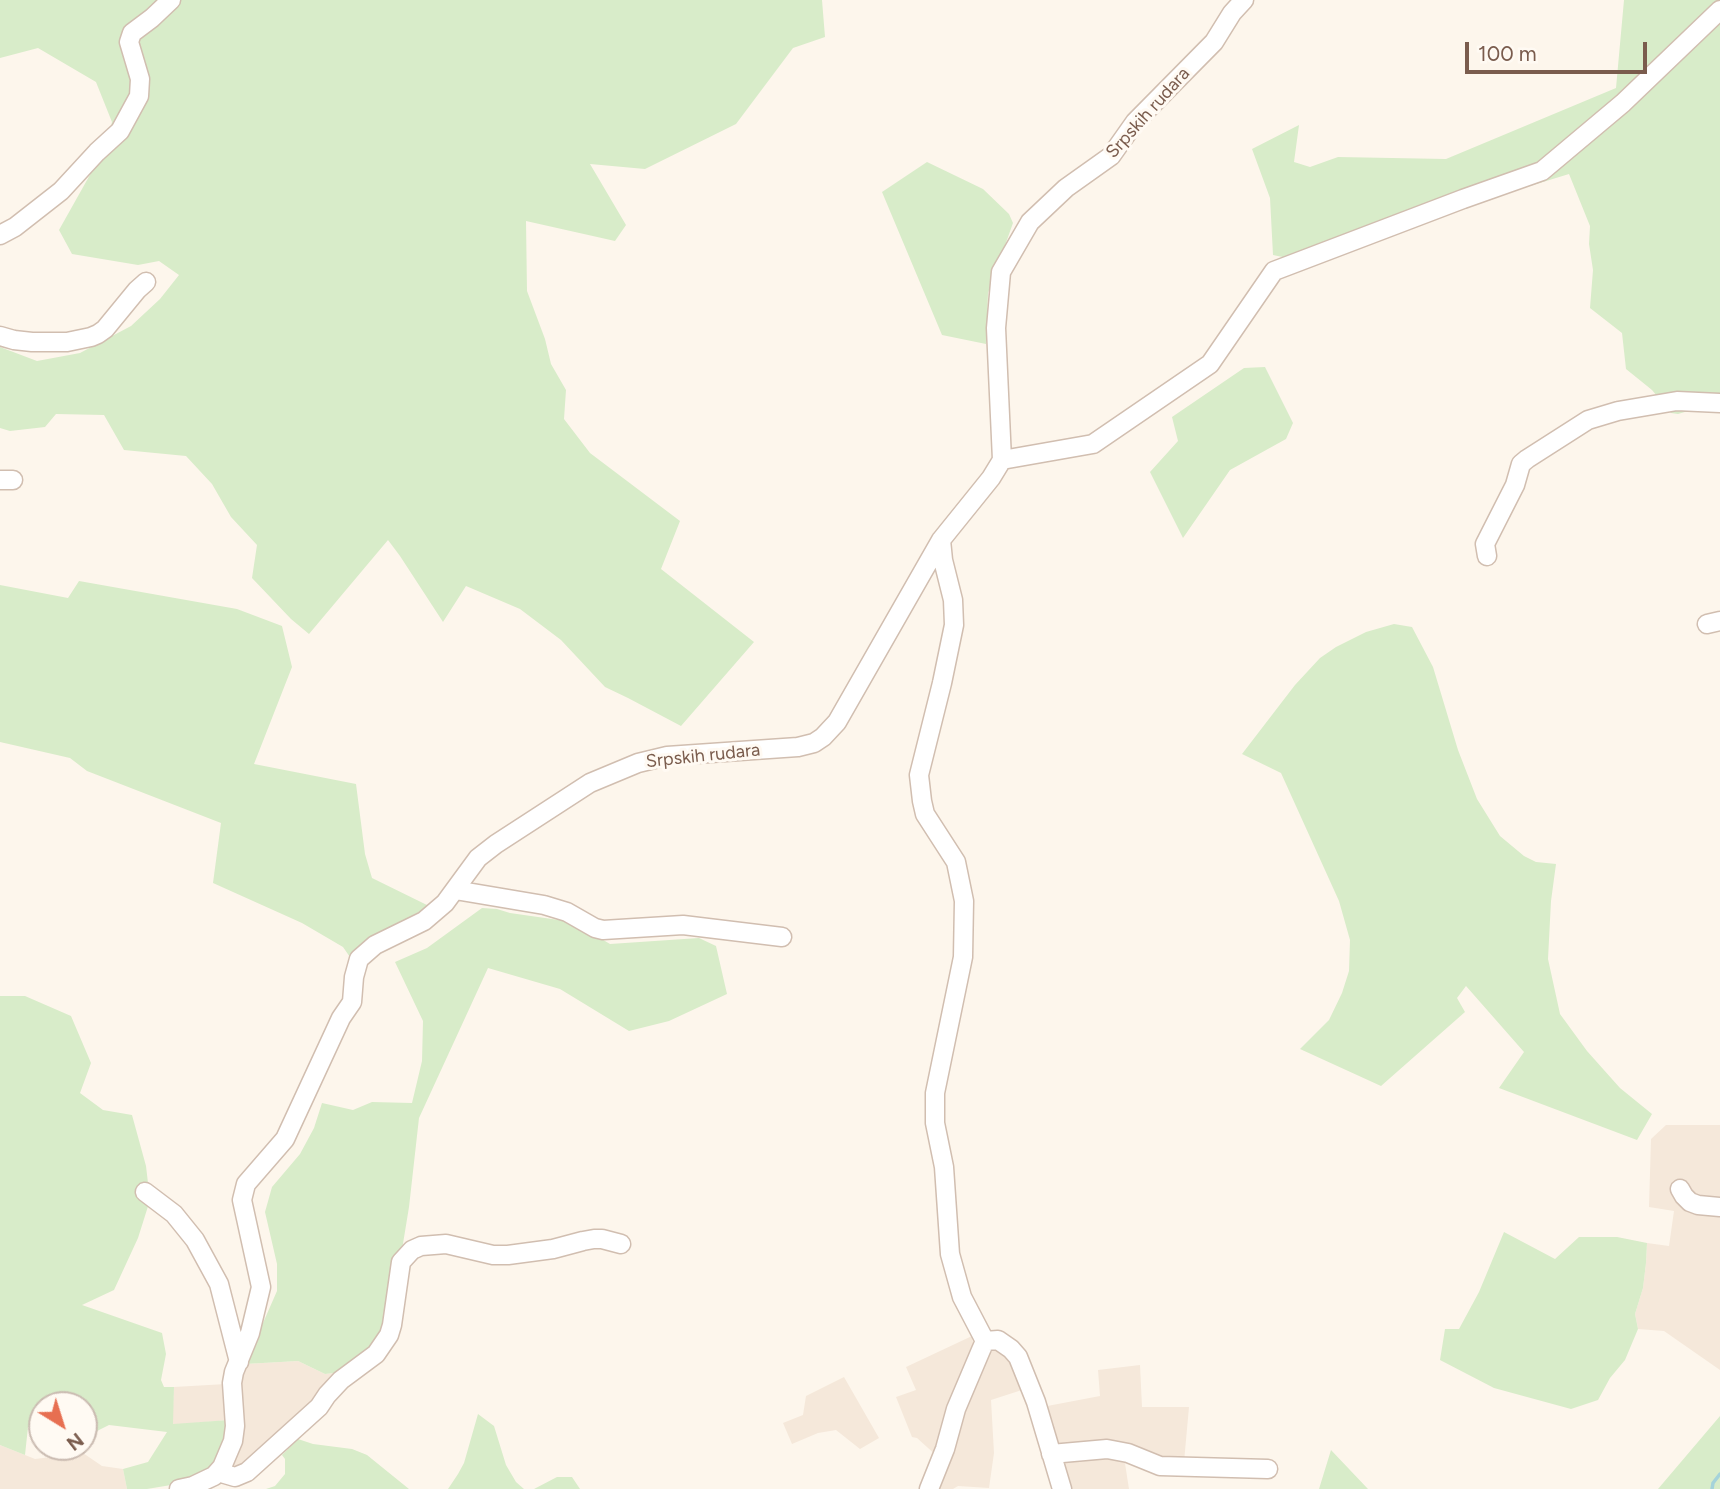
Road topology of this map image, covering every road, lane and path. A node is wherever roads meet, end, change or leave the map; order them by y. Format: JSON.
{"nodes":[{"id":1,"x":170,"y":0,"type":"edge"},
{"id":2,"x":1244,"y":0,"type":"edge"},
{"id":3,"x":1720,"y":10,"type":"edge"},
{"id":4,"x":0,"y":235,"type":"edge"},
{"id":5,"x":146,"y":282,"type":"dead end"},
{"id":6,"x":0,"y":336,"type":"edge"},
{"id":7,"x":1720,"y":403,"type":"edge"},
{"id":8,"x":1002,"y":460,"type":"junction"},
{"id":9,"x":941,"y":540,"type":"junction"},
{"id":10,"x":1487,"y":556,"type":"dead end"},
{"id":11,"x":454,"y":890,"type":"junction"},
{"id":12,"x":782,"y":937,"type":"dead end"},
{"id":13,"x":1680,"y":1189,"type":"dead end"},
{"id":14,"x":145,"y":1192,"type":"dead end"},
{"id":15,"x":1720,"y":1207,"type":"edge"},
{"id":16,"x":621,"y":1244,"type":"dead end"},
{"id":17,"x":985,"y":1340,"type":"junction"},
{"id":18,"x":239,"y":1362,"type":"junction"},
{"id":19,"x":1051,"y":1454,"type":"junction"},
{"id":20,"x":1268,"y":1469,"type":"dead end"},
{"id":21,"x":218,"y":1472,"type":"junction"},
{"id":22,"x":179,"y":1489,"type":"edge"},
{"id":23,"x":929,"y":1489,"type":"edge"},
{"id":24,"x":1062,"y":1489,"type":"edge"}],
"edges":[{"from":1,"to":4,"type":"street"},
{"from":2,"to":8,"type":"street","name":"Srpskih rudara"},
{"from":3,"to":8,"type":"street"},
{"from":5,"to":6,"type":"street"},
{"from":7,"to":10,"type":"street"},
{"from":8,"to":9,"type":"street","name":"Srpskih rudara"},
{"from":9,"to":11,"type":"street","name":"Srpskih rudara"},
{"from":9,"to":17,"type":"street"},
{"from":11,"to":12,"type":"street"},
{"from":11,"to":18,"type":"street","name":"Srpskih rudara"},
{"from":13,"to":15,"type":"street"},
{"from":14,"to":18,"type":"street"},
{"from":16,"to":21,"type":"street"},
{"from":17,"to":19,"type":"street"},
{"from":17,"to":23,"type":"street"},
{"from":18,"to":21,"type":"street","name":"Srpskih rudara"},
{"from":19,"to":20,"type":"street"},
{"from":19,"to":24,"type":"street"},
{"from":21,"to":22,"type":"street"}]}
